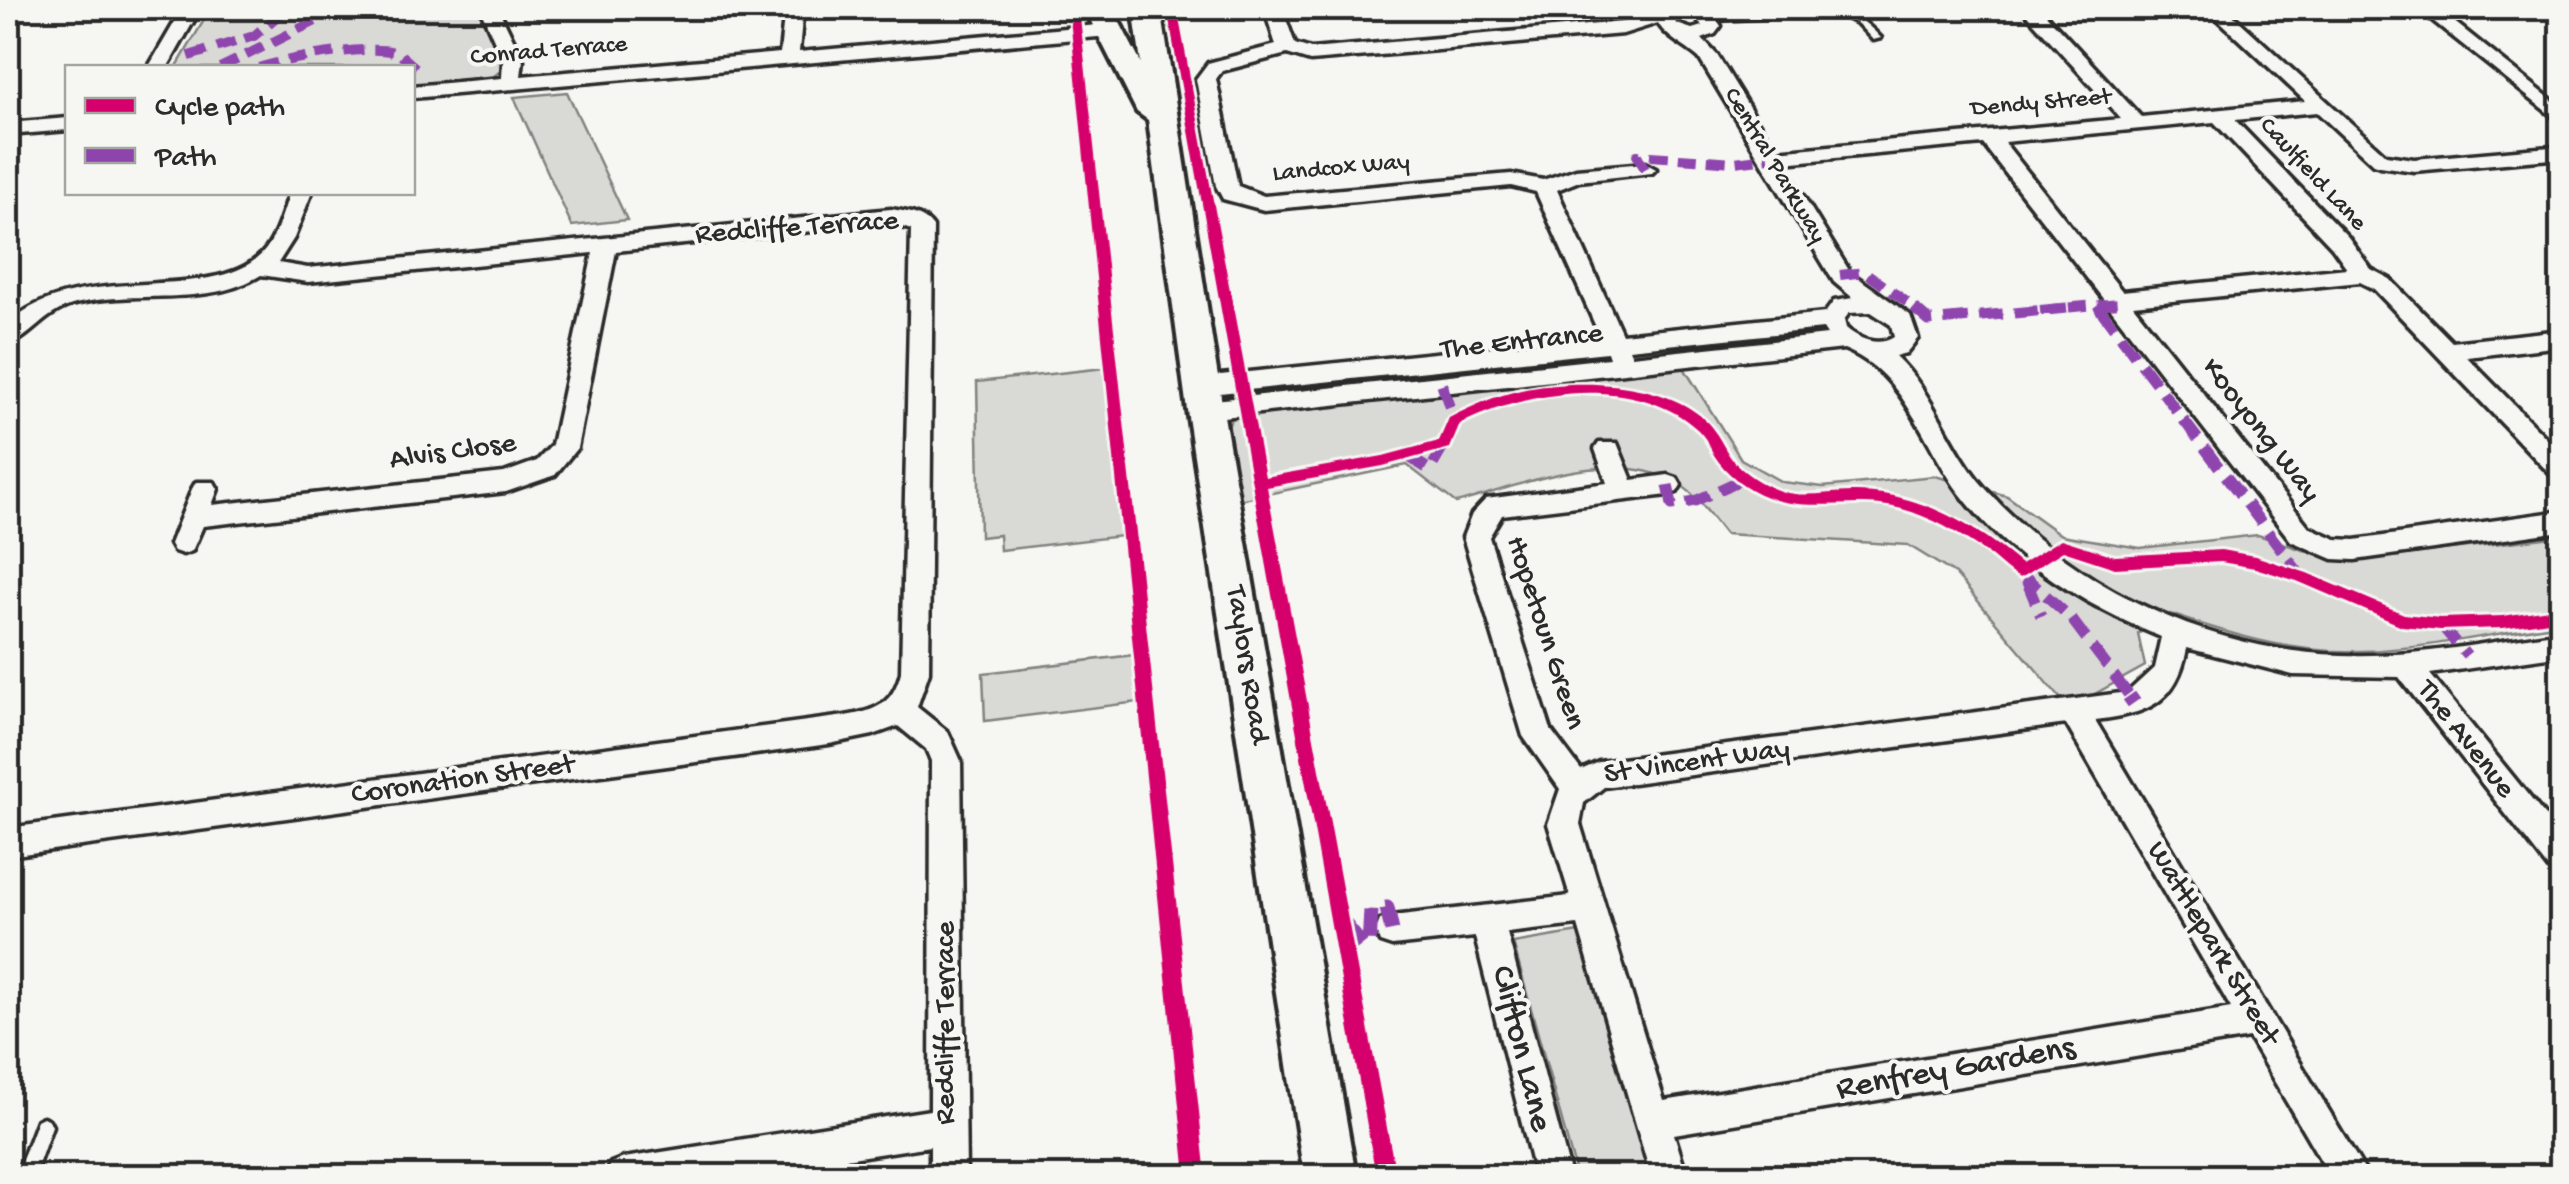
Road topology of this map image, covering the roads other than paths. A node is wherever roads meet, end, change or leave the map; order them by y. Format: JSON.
{"nodes":[{"id":1,"x":192,"y":8,"type":"edge"},
{"id":2,"x":489,"y":8,"type":"edge"},
{"id":3,"x":794,"y":8,"type":"edge"},
{"id":4,"x":1274,"y":8,"type":"edge"},
{"id":5,"x":1829,"y":8,"type":"edge"},
{"id":6,"x":2030,"y":8,"type":"edge"},
{"id":7,"x":2216,"y":8,"type":"edge"},
{"id":8,"x":2426,"y":8,"type":"edge"},
{"id":9,"x":1148,"y":17,"type":"edge"},
{"id":10,"x":1106,"y":19,"type":"edge"},
{"id":11,"x":1708,"y":24,"type":"junction"},
{"id":12,"x":1675,"y":28,"type":"junction"},
{"id":13,"x":1876,"y":38,"type":"dead end"},
{"id":14,"x":1286,"y":48,"type":"junction"},
{"id":15,"x":1707,"y":56,"type":"junction"},
{"id":16,"x":789,"y":58,"type":"junction"},
{"id":17,"x":159,"y":65,"type":"edge"},
{"id":18,"x":511,"y":84,"type":"junction"},
{"id":19,"x":415,"y":92,"type":"edge"},
{"id":20,"x":2320,"y":106,"type":"junction"},
{"id":21,"x":2219,"y":116,"type":"junction"},
{"id":22,"x":2562,"y":118,"type":"edge"},
{"id":23,"x":2136,"y":122,"type":"junction"},
{"id":24,"x":65,"y":124,"type":"edge"},
{"id":25,"x":8,"y":129,"type":"edge"},
{"id":26,"x":1988,"y":136,"type":"junction"},
{"id":27,"x":2562,"y":152,"type":"edge"},
{"id":28,"x":1166,"y":153,"type":"junction"},
{"id":29,"x":1768,"y":158,"type":"junction"},
{"id":30,"x":1645,"y":168,"type":"dead end"},
{"id":31,"x":1544,"y":187,"type":"junction"},
{"id":32,"x":301,"y":195,"type":"edge"},
{"id":33,"x":606,"y":246,"type":"junction"},
{"id":34,"x":260,"y":267,"type":"junction"},
{"id":35,"x":2363,"y":274,"type":"junction"},
{"id":36,"x":1842,"y":277,"type":"junction"},
{"id":37,"x":2116,"y":299,"type":"junction"},
{"id":38,"x":1874,"y":304,"type":"junction"},
{"id":39,"x":1840,"y":323,"type":"junction"},
{"id":40,"x":8,"y":337,"type":"edge"},
{"id":41,"x":2562,"y":338,"type":"edge"},
{"id":42,"x":1898,"y":347,"type":"junction"},
{"id":43,"x":1872,"y":351,"type":"junction"},
{"id":44,"x":2448,"y":351,"type":"junction"},
{"id":45,"x":1620,"y":354,"type":"junction"},
{"id":46,"x":1901,"y":377,"type":"junction"},
{"id":47,"x":1203,"y":398,"type":"junction"},
{"id":48,"x":1608,"y":449,"type":"dead end"},
{"id":49,"x":2562,"y":470,"type":"edge"},
{"id":50,"x":1668,"y":485,"type":"dead end"},
{"id":51,"x":206,"y":489,"type":"dead end"},
{"id":52,"x":1624,"y":490,"type":"junction"},
{"id":53,"x":194,"y":517,"type":"junction"},
{"id":54,"x":2562,"y":521,"type":"edge"},
{"id":55,"x":182,"y":544,"type":"dead end"},
{"id":56,"x":2176,"y":630,"type":"junction"},
{"id":57,"x":2562,"y":643,"type":"edge"},
{"id":58,"x":2406,"y":665,"type":"junction"},
{"id":59,"x":904,"y":704,"type":"junction"},
{"id":60,"x":2074,"y":712,"type":"junction"},
{"id":61,"x":1576,"y":787,"type":"junction"},
{"id":62,"x":8,"y":842,"type":"edge"},
{"id":63,"x":2562,"y":862,"type":"edge"},
{"id":64,"x":1592,"y":909,"type":"junction"},
{"id":65,"x":1487,"y":922,"type":"junction"},
{"id":66,"x":1392,"y":931,"type":"dead end"},
{"id":67,"x":2257,"y":1020,"type":"junction"},
{"id":68,"x":1656,"y":1120,"type":"junction"},
{"id":69,"x":948,"y":1124,"type":"junction"},
{"id":70,"x":43,"y":1126,"type":"dead end"},
{"id":71,"x":25,"y":1176,"type":"edge"},
{"id":72,"x":624,"y":1176,"type":"edge"},
{"id":73,"x":948,"y":1176,"type":"edge"},
{"id":74,"x":1330,"y":1176,"type":"edge"},
{"id":75,"x":1553,"y":1176,"type":"edge"},
{"id":76,"x":1669,"y":1176,"type":"edge"},
{"id":77,"x":2350,"y":1176,"type":"edge"}],
"edges":[{"from":1,"to":17,"type":"street"},
{"from":2,"to":18,"type":"street"},
{"from":3,"to":16,"type":"street"},
{"from":4,"to":14,"type":"street"},
{"from":5,"to":11,"type":"street"},
{"from":5,"to":13,"type":"lane"},
{"from":6,"to":23,"type":"street"},
{"from":7,"to":20,"type":"street"},
{"from":8,"to":22,"type":"street"},
{"from":9,"to":10,"type":"main road"},
{"from":9,"to":28,"type":"main road","name":"Taylors Road"},
{"from":10,"to":16,"type":"street","name":"Conrad Terrace"},
{"from":10,"to":28,"type":"main road","name":"Taylors Road"},
{"from":11,"to":12,"type":"street"},
{"from":11,"to":15,"type":"street","name":"Central Parkway"},
{"from":12,"to":14,"type":"street"},
{"from":12,"to":15,"type":"street","name":"Central Parkway"},
{"from":14,"to":31,"type":"street","name":"Landcox Way"},
{"from":15,"to":29,"type":"street","name":"Central Parkway"},
{"from":16,"to":18,"type":"street","name":"Conrad Terrace"},
{"from":18,"to":19,"type":"street","name":"Conrad Terrace"},
{"from":20,"to":21,"type":"street","name":"Dendy Street"},
{"from":20,"to":27,"type":"street"},
{"from":21,"to":23,"type":"street","name":"Dendy Street"},
{"from":21,"to":35,"type":"street","name":"Caulfield Lane"},
{"from":23,"to":26,"type":"street","name":"Dendy Street"},
{"from":24,"to":25,"type":"street"},
{"from":26,"to":29,"type":"street","name":"Dendy Street"},
{"from":26,"to":37,"type":"street","name":"Kooyong Way"},
{"from":28,"to":47,"type":"main road","name":"Taylors Road"},
{"from":29,"to":36,"type":"street","name":"Central Parkway"},
{"from":30,"to":31,"type":"street","name":"Landcox Way"},
{"from":31,"to":45,"type":"street"},
{"from":32,"to":34,"type":"street"},
{"from":33,"to":34,"type":"street","name":"Redcliffe Terrace"},
{"from":33,"to":53,"type":"street","name":"Alvis Close"},
{"from":33,"to":59,"type":"street","name":"Redcliffe Terrace"},
{"from":34,"to":40,"type":"street"},
{"from":35,"to":37,"type":"street"},
{"from":35,"to":44,"type":"street"},
{"from":36,"to":38,"type":"street","name":"Central Parkway"},
{"from":36,"to":39,"type":"street","name":"Central Parkway"},
{"from":37,"to":54,"type":"street","name":"Kooyong Way"},
{"from":38,"to":39,"type":"street","name":"The Entrance"},
{"from":38,"to":42,"type":"street","name":"Central Parkway"},
{"from":39,"to":43,"type":"street"},
{"from":39,"to":45,"type":"street","name":"The Entrance"},
{"from":41,"to":44,"type":"street"},
{"from":42,"to":43,"type":"street"},
{"from":42,"to":46,"type":"street"},
{"from":43,"to":46,"type":"street"},
{"from":44,"to":49,"type":"street"},
{"from":45,"to":47,"type":"street","name":"The Entrance"},
{"from":46,"to":56,"type":"street"},
{"from":47,"to":74,"type":"main road","name":"Taylors Road"},
{"from":48,"to":52,"type":"street"},
{"from":50,"to":52,"type":"street","name":"Hopetoun Green"},
{"from":51,"to":53,"type":"street"},
{"from":52,"to":61,"type":"street","name":"Hopetoun Green"},
{"from":53,"to":55,"type":"street"},
{"from":56,"to":58,"type":"street"},
{"from":56,"to":60,"type":"street","name":"St Vincent Way"},
{"from":57,"to":58,"type":"street"},
{"from":58,"to":63,"type":"street","name":"The Avenue"},
{"from":59,"to":62,"type":"street","name":"Coronation Street"},
{"from":59,"to":69,"type":"street","name":"Redcliffe Terrace"},
{"from":60,"to":61,"type":"street","name":"St Vincent Way"},
{"from":60,"to":67,"type":"street","name":"Wattlepark Street"},
{"from":61,"to":64,"type":"street","name":"St Vincent Way"},
{"from":64,"to":65,"type":"street","name":"Clifton Lane"},
{"from":64,"to":68,"type":"street","name":"St Vincent Way"},
{"from":65,"to":66,"type":"street","name":"Clifton Lane"},
{"from":65,"to":75,"type":"street","name":"Clifton Lane"},
{"from":67,"to":68,"type":"street","name":"Renfrey Gardens"},
{"from":67,"to":77,"type":"street","name":"Wattlepark Street"},
{"from":68,"to":76,"type":"street","name":"St Vincent Way"},
{"from":69,"to":72,"type":"street"},
{"from":69,"to":73,"type":"street","name":"Redcliffe Terrace"},
{"from":70,"to":71,"type":"lane"}]}
